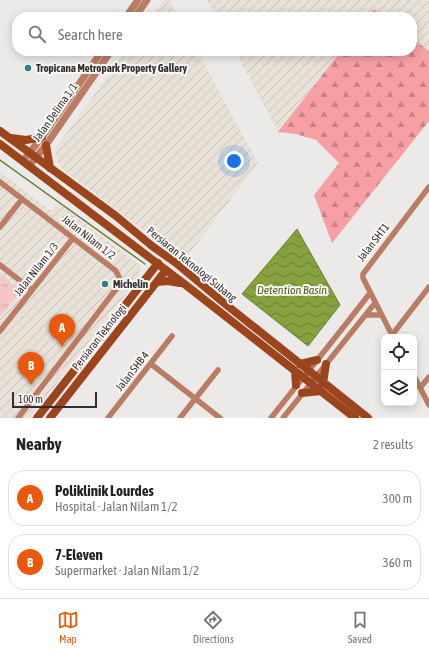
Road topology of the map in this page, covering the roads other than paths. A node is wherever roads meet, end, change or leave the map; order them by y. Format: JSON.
{"nodes":[{"id":1,"x":132,"y":0,"type":"edge"},
{"id":2,"x":138,"y":0,"type":"edge"},
{"id":3,"x":147,"y":0,"type":"edge"},
{"id":4,"x":130,"y":12,"type":"edge"},
{"id":5,"x":132,"y":12,"type":"edge"},
{"id":6,"x":133,"y":12,"type":"edge"},
{"id":7,"x":99,"y":56,"type":"edge"},
{"id":8,"x":108,"y":56,"type":"edge"},
{"id":9,"x":0,"y":131,"type":"edge"},
{"id":10,"x":42,"y":137,"type":"junction"},
{"id":11,"x":10,"y":138,"type":"junction"},
{"id":12,"x":0,"y":144,"type":"edge"},
{"id":13,"x":46,"y":145,"type":"junction"},
{"id":14,"x":33,"y":154,"type":"junction"},
{"id":15,"x":26,"y":163,"type":"junction"},
{"id":16,"x":50,"y":168,"type":"junction"},
{"id":17,"x":0,"y":182,"type":"edge"},
{"id":18,"x":429,"y":187,"type":"edge"},
{"id":19,"x":22,"y":199,"type":"junction"},
{"id":20,"x":0,"y":227,"type":"edge"},
{"id":21,"x":73,"y":238,"type":"junction"},
{"id":22,"x":152,"y":246,"type":"junction"},
{"id":23,"x":148,"y":256,"type":"junction"},
{"id":24,"x":0,"y":265,"type":"edge"},
{"id":25,"x":163,"y":265,"type":"junction"},
{"id":26,"x":185,"y":272,"type":"junction"},
{"id":27,"x":147,"y":277,"type":"junction"},
{"id":28,"x":157,"y":282,"type":"junction"},
{"id":29,"x":187,"y":286,"type":"junction"},
{"id":30,"x":429,"y":287,"type":"edge"},
{"id":31,"x":32,"y":290,"type":"junction"},
{"id":32,"x":370,"y":293,"type":"junction"},
{"id":33,"x":375,"y":303,"type":"junction"},
{"id":34,"x":366,"y":315,"type":"junction"},
{"id":35,"x":382,"y":315,"type":"junction"},
{"id":36,"x":0,"y":331,"type":"edge"},
{"id":37,"x":392,"y":334,"type":"edge"},
{"id":38,"x":394,"y":334,"type":"edge"},
{"id":39,"x":172,"y":336,"type":"dead end"},
{"id":40,"x":317,"y":360,"type":"junction"},
{"id":41,"x":151,"y":364,"type":"junction"},
{"id":42,"x":326,"y":364,"type":"junction"},
{"id":43,"x":297,"y":368,"type":"junction"},
{"id":44,"x":218,"y":370,"type":"dead end"},
{"id":45,"x":305,"y":374,"type":"junction"},
{"id":46,"x":429,"y":377,"type":"edge"},
{"id":47,"x":313,"y":380,"type":"junction"},
{"id":48,"x":417,"y":382,"type":"edge"},
{"id":49,"x":323,"y":383,"type":"junction"},
{"id":50,"x":296,"y":385,"type":"junction"},
{"id":51,"x":420,"y":388,"type":"junction"},
{"id":52,"x":321,"y":391,"type":"junction"},
{"id":53,"x":302,"y":393,"type":"junction"},
{"id":54,"x":195,"y":399,"type":"junction"},
{"id":55,"x":285,"y":399,"type":"junction"},
{"id":56,"x":293,"y":405,"type":"junction"},
{"id":57,"x":429,"y":405,"type":"edge"},
{"id":58,"x":18,"y":418,"type":"edge"},
{"id":59,"x":37,"y":418,"type":"edge"},
{"id":60,"x":50,"y":418,"type":"edge"},
{"id":61,"x":108,"y":418,"type":"edge"},
{"id":62,"x":180,"y":418,"type":"edge"},
{"id":63,"x":220,"y":418,"type":"edge"},
{"id":64,"x":271,"y":418,"type":"edge"},
{"id":65,"x":283,"y":418,"type":"edge"},
{"id":66,"x":356,"y":418,"type":"edge"},
{"id":67,"x":368,"y":418,"type":"edge"}],
"edges":[{"from":1,"to":4,"type":"street"},
{"from":2,"to":5,"type":"street"},
{"from":3,"to":6,"type":"street"},
{"from":7,"to":10,"type":"street","name":"Jalan Delima 1/1"},
{"from":8,"to":13,"type":"street","name":"Jalan Delima 1/1"},
{"from":9,"to":11,"type":"main road","name":"Persiaran Teknologi Subang"},
{"from":10,"to":11,"type":"main road"},
{"from":10,"to":14,"type":"street","name":"Jalan Delima 1/1"},
{"from":11,"to":14,"type":"main road","name":"Persiaran Teknologi Subang"},
{"from":12,"to":15,"type":"main road","name":"Persiaran Teknologi Subang"},
{"from":13,"to":14,"type":"street","name":"Jalan Delima 1/1"},
{"from":13,"to":16,"type":"main road"},
{"from":14,"to":15,"type":"street","name":"Jalan Delima 1/1"},
{"from":14,"to":16,"type":"main road","name":"Persiaran Teknologi Subang"},
{"from":15,"to":23,"type":"main road","name":"Persiaran Teknologi Subang"},
{"from":16,"to":22,"type":"main road","name":"Persiaran Teknologi Subang"},
{"from":17,"to":19,"type":"street","name":"Jalan Nilam 1/2"},
{"from":18,"to":32,"type":"street","name":"Jalan SHT1"},
{"from":19,"to":20,"type":"street"},
{"from":19,"to":21,"type":"street","name":"Jalan Nilam 1/2"},
{"from":21,"to":31,"type":"street","name":"Jalan Nilam 1/3"},
{"from":21,"to":58,"type":"street","name":"Jalan Nilam 1/2"},
{"from":22,"to":25,"type":"main road"},
{"from":22,"to":26,"type":"main road","name":"Persiaran Teknologi Subang"},
{"from":23,"to":25,"type":"main road","name":"Persiaran Teknologi Subang"},
{"from":23,"to":27,"type":"main road"},
{"from":24,"to":31,"type":"street"},
{"from":25,"to":26,"type":"main road"},
{"from":25,"to":27,"type":"main road","name":"Persiaran Teknologi"},
{"from":25,"to":28,"type":"main road","name":"Persiaran Teknologi"},
{"from":25,"to":29,"type":"main road","name":"Persiaran Teknologi Subang"},
{"from":26,"to":43,"type":"main road","name":"Persiaran Teknologi Subang"},
{"from":27,"to":59,"type":"main road","name":"Persiaran Teknologi"},
{"from":28,"to":29,"type":"main road"},
{"from":28,"to":60,"type":"main road","name":"Persiaran Teknologi"},
{"from":29,"to":43,"type":"main road","name":"Persiaran Teknologi Subang"},
{"from":30,"to":38,"type":"street"},
{"from":31,"to":36,"type":"street","name":"Jalan Nilam 1/3"},
{"from":32,"to":33,"type":"street","name":"Jalan SHT1"},
{"from":32,"to":40,"type":"street"},
{"from":33,"to":34,"type":"street"},
{"from":33,"to":35,"type":"street","name":"Jalan SHT1"},
{"from":34,"to":35,"type":"street"},
{"from":34,"to":42,"type":"street"},
{"from":35,"to":37,"type":"street","name":"Jalan SHT1"},
{"from":39,"to":41,"type":"street","name":"Jalan SHB 4"},
{"from":40,"to":43,"type":"main road"},
{"from":40,"to":45,"type":"street"},
{"from":41,"to":54,"type":"street"},
{"from":41,"to":61,"type":"street","name":"Jalan SHB 4"},
{"from":42,"to":47,"type":"street"},
{"from":42,"to":49,"type":"main road"},
{"from":43,"to":45,"type":"main road","name":"Persiaran Teknologi Subang"},
{"from":43,"to":50,"type":"main road"},
{"from":44,"to":54,"type":"street"},
{"from":45,"to":47,"type":"main road","name":"Persiaran Teknologi Subang"},
{"from":45,"to":50,"type":"street"},
{"from":46,"to":51,"type":"street"},
{"from":47,"to":49,"type":"main road","name":"Persiaran Teknologi Subang"},
{"from":47,"to":52,"type":"main road","name":"Persiaran Teknologi Subang"},
{"from":47,"to":53,"type":"street"},
{"from":48,"to":51,"type":"street"},
{"from":49,"to":67,"type":"main road","name":"Persiaran Teknologi Subang"},
{"from":50,"to":55,"type":"street"},
{"from":51,"to":57,"type":"street"},
{"from":52,"to":53,"type":"main road"},
{"from":52,"to":66,"type":"main road","name":"Persiaran Teknologi Subang"},
{"from":53,"to":56,"type":"street"},
{"from":54,"to":62,"type":"street"},
{"from":54,"to":63,"type":"street"},
{"from":55,"to":56,"type":"street"},
{"from":55,"to":64,"type":"street"},
{"from":56,"to":65,"type":"street"}]}
